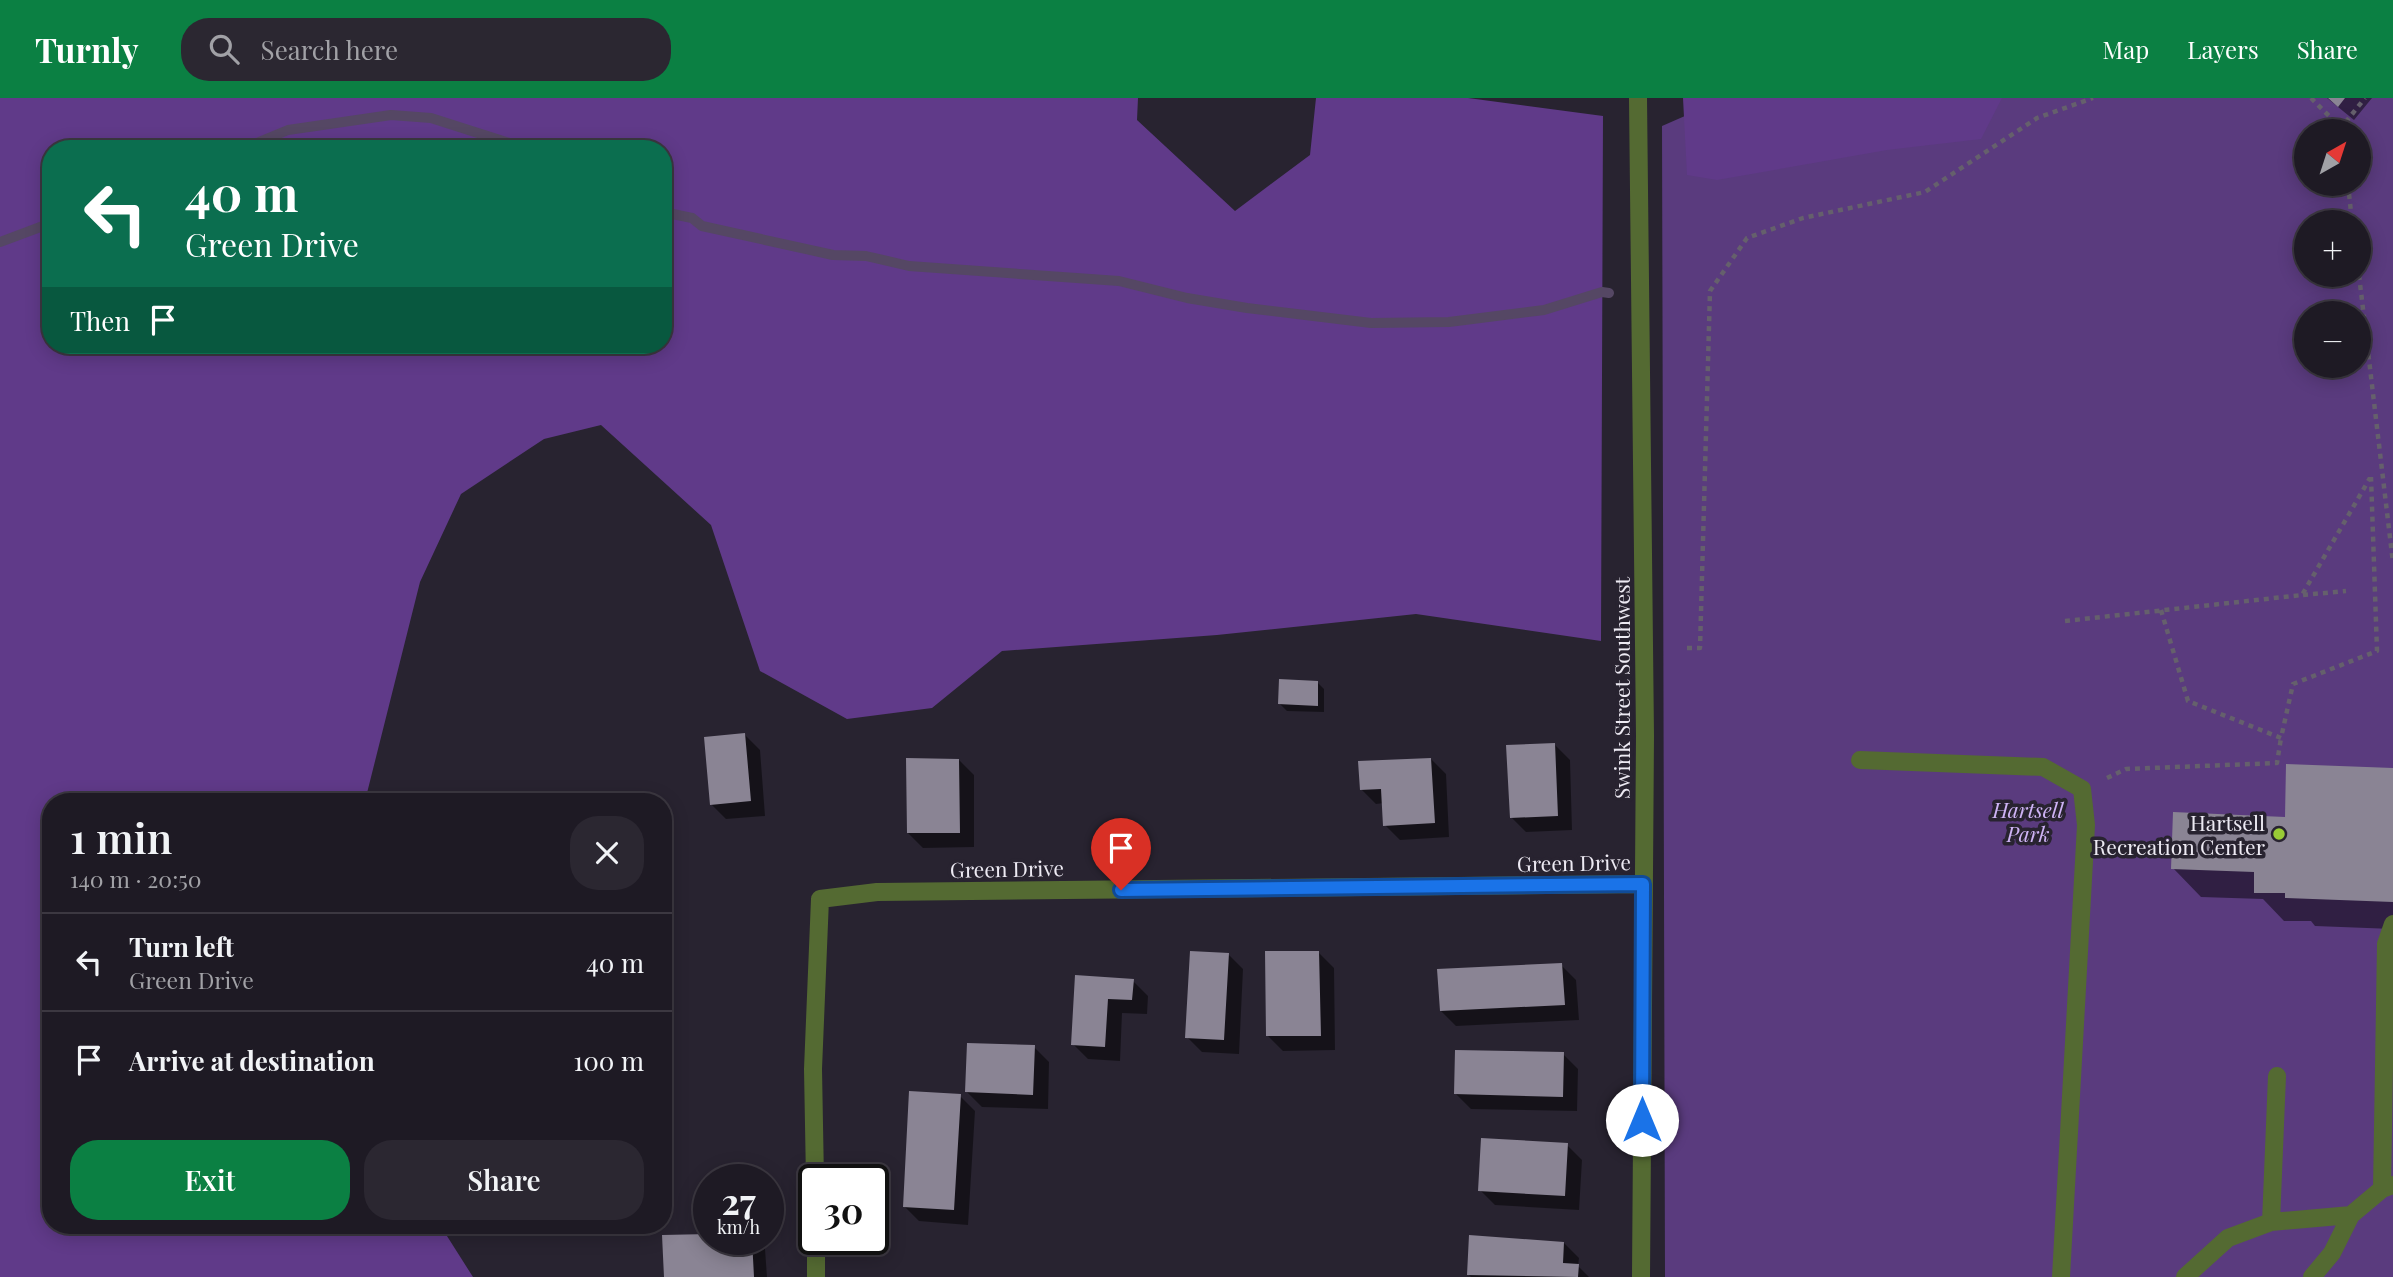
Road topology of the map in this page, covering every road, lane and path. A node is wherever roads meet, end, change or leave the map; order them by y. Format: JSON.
{"nodes":[{"id":1,"x":1638,"y":98,"type":"edge"},
{"id":2,"x":2093,"y":98,"type":"edge"},
{"id":3,"x":2311,"y":98,"type":"edge"},
{"id":4,"x":2365,"y":98,"type":"edge"},
{"id":5,"x":2331,"y":119,"type":"edge"},
{"id":6,"x":2350,"y":119,"type":"edge"},
{"id":7,"x":2360,"y":287,"type":"edge"},
{"id":8,"x":2393,"y":563,"type":"edge"},
{"id":9,"x":2346,"y":591,"type":"dead end"},
{"id":10,"x":2302,"y":595,"type":"junction"},
{"id":11,"x":2161,"y":610,"type":"junction"},
{"id":12,"x":2065,"y":621,"type":"dead end"},
{"id":13,"x":1688,"y":648,"type":"dead end"},
{"id":14,"x":2281,"y":738,"type":"junction"},
{"id":15,"x":1860,"y":760,"type":"dead end"},
{"id":16,"x":2082,"y":789,"type":"junction"},
{"id":17,"x":1643,"y":884,"type":"junction"},
{"id":18,"x":2393,"y":924,"type":"edge"},
{"id":19,"x":2277,"y":1076,"type":"dead end"},
{"id":20,"x":815,"y":1164,"type":"edge"},
{"id":21,"x":2387,"y":1187,"type":"edge"},
{"id":22,"x":2351,"y":1215,"type":"junction"},
{"id":23,"x":2271,"y":1222,"type":"junction"},
{"id":24,"x":816,"y":1255,"type":"edge"},
{"id":25,"x":816,"y":1277,"type":"edge"},
{"id":26,"x":1640,"y":1277,"type":"edge"},
{"id":27,"x":2061,"y":1277,"type":"edge"},
{"id":28,"x":2185,"y":1277,"type":"edge"},
{"id":29,"x":2312,"y":1277,"type":"edge"}],
"edges":[{"from":1,"to":17,"type":"street","name":"Swink Street Southwest"},
{"from":2,"to":13,"type":"path"},
{"from":3,"to":5,"type":"path"},
{"from":4,"to":6,"type":"path"},
{"from":7,"to":8,"type":"path"},
{"from":9,"to":10,"type":"path"},
{"from":10,"to":11,"type":"path"},
{"from":10,"to":14,"type":"path"},
{"from":11,"to":12,"type":"path"},
{"from":11,"to":14,"type":"path"},
{"from":14,"to":16,"type":"path"},
{"from":15,"to":16,"type":"street"},
{"from":16,"to":27,"type":"street"},
{"from":17,"to":20,"type":"street","name":"Green Drive"},
{"from":17,"to":26,"type":"street","name":"Swink Street Southwest"},
{"from":18,"to":21,"type":"street"},
{"from":19,"to":23,"type":"street"},
{"from":21,"to":22,"type":"street"},
{"from":22,"to":23,"type":"street"},
{"from":22,"to":29,"type":"street"},
{"from":23,"to":28,"type":"street"},
{"from":24,"to":25,"type":"street"}]}
